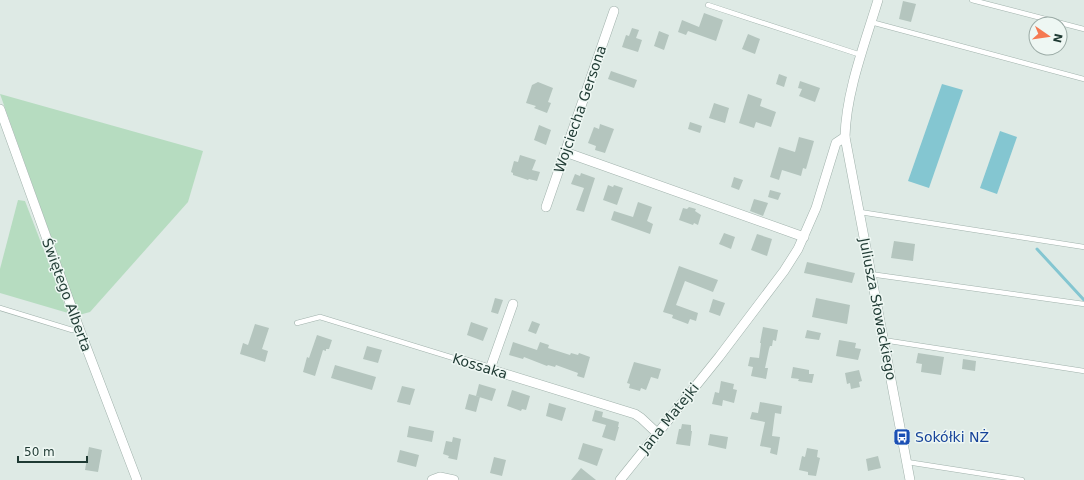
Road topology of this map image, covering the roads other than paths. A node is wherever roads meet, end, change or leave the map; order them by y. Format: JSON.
{"nodes":[{"id":1,"x":878,"y":0,"type":"edge"},
{"id":2,"x":972,"y":0,"type":"edge"},
{"id":3,"x":708,"y":5,"type":"dead end"},
{"id":4,"x":614,"y":11,"type":"dead end"},
{"id":5,"x":871,"y":22,"type":"junction"},
{"id":6,"x":1084,"y":29,"type":"edge"},
{"id":7,"x":861,"y":55,"type":"junction"},
{"id":8,"x":1084,"y":79,"type":"edge"},
{"id":9,"x":0,"y":109,"type":"edge"},
{"id":10,"x":845,"y":137,"type":"junction"},
{"id":11,"x":565,"y":152,"type":"junction"},
{"id":12,"x":546,"y":207,"type":"dead end"},
{"id":13,"x":860,"y":212,"type":"junction"},
{"id":14,"x":804,"y":237,"type":"junction"},
{"id":15,"x":1084,"y":247,"type":"edge"},
{"id":16,"x":870,"y":274,"type":"junction"},
{"id":17,"x":512,"y":304,"type":"dead end"},
{"id":18,"x":1084,"y":304,"type":"edge"},
{"id":19,"x":0,"y":308,"type":"edge"},
{"id":20,"x":298,"y":323,"type":"dead end"},
{"id":21,"x":79,"y":328,"type":"junction"},
{"id":22,"x":883,"y":340,"type":"junction"},
{"id":23,"x":460,"y":360,"type":"joint"},
{"id":24,"x":490,"y":369,"type":"junction"},
{"id":25,"x":1084,"y":371,"type":"edge"},
{"id":26,"x":657,"y":433,"type":"junction"},
{"id":27,"x":907,"y":462,"type":"junction"},
{"id":28,"x":137,"y":480,"type":"edge"},
{"id":29,"x":432,"y":480,"type":"edge"},
{"id":30,"x":454,"y":480,"type":"edge"},
{"id":31,"x":620,"y":480,"type":"edge"},
{"id":32,"x":910,"y":480,"type":"edge"},
{"id":33,"x":1022,"y":480,"type":"edge"}],
"edges":[{"from":1,"to":5,"type":"street","name":"Juliusza Słowackiego"},
{"from":2,"to":6,"type":"lane"},
{"from":3,"to":7,"type":"lane"},
{"from":4,"to":11,"type":"street","name":"Wojciecha Gersona"},
{"from":5,"to":7,"type":"street","name":"Juliusza Słowackiego"},
{"from":5,"to":8,"type":"lane"},
{"from":7,"to":10,"type":"street","name":"Juliusza Słowackiego"},
{"from":9,"to":21,"type":"street","name":"Świętego Alberta"},
{"from":10,"to":13,"type":"street","name":"Juliusza Słowackiego"},
{"from":10,"to":14,"type":"street"},
{"from":11,"to":12,"type":"street","name":"Wojciecha Gersona"},
{"from":11,"to":14,"type":"street"},
{"from":13,"to":15,"type":"lane"},
{"from":13,"to":16,"type":"street","name":"Juliusza Słowackiego"},
{"from":14,"to":26,"type":"street","name":"Jana Matejki"},
{"from":16,"to":18,"type":"lane"},
{"from":16,"to":22,"type":"street","name":"Juliusza Słowackiego"},
{"from":17,"to":24,"type":"street"},
{"from":19,"to":21,"type":"lane"},
{"from":20,"to":23,"type":"lane","name":"Kossaka"},
{"from":21,"to":28,"type":"street","name":"Świętego Alberta"},
{"from":22,"to":25,"type":"lane"},
{"from":22,"to":27,"type":"street","name":"Juliusza Słowackiego"},
{"from":23,"to":24,"type":"street","name":"Kossaka"},
{"from":24,"to":26,"type":"street","name":"Kossaka"},
{"from":26,"to":31,"type":"street","name":"Jana Matejki"},
{"from":27,"to":32,"type":"street","name":"Juliusza Słowackiego"},
{"from":27,"to":33,"type":"lane"},
{"from":29,"to":30,"type":"street"}]}
